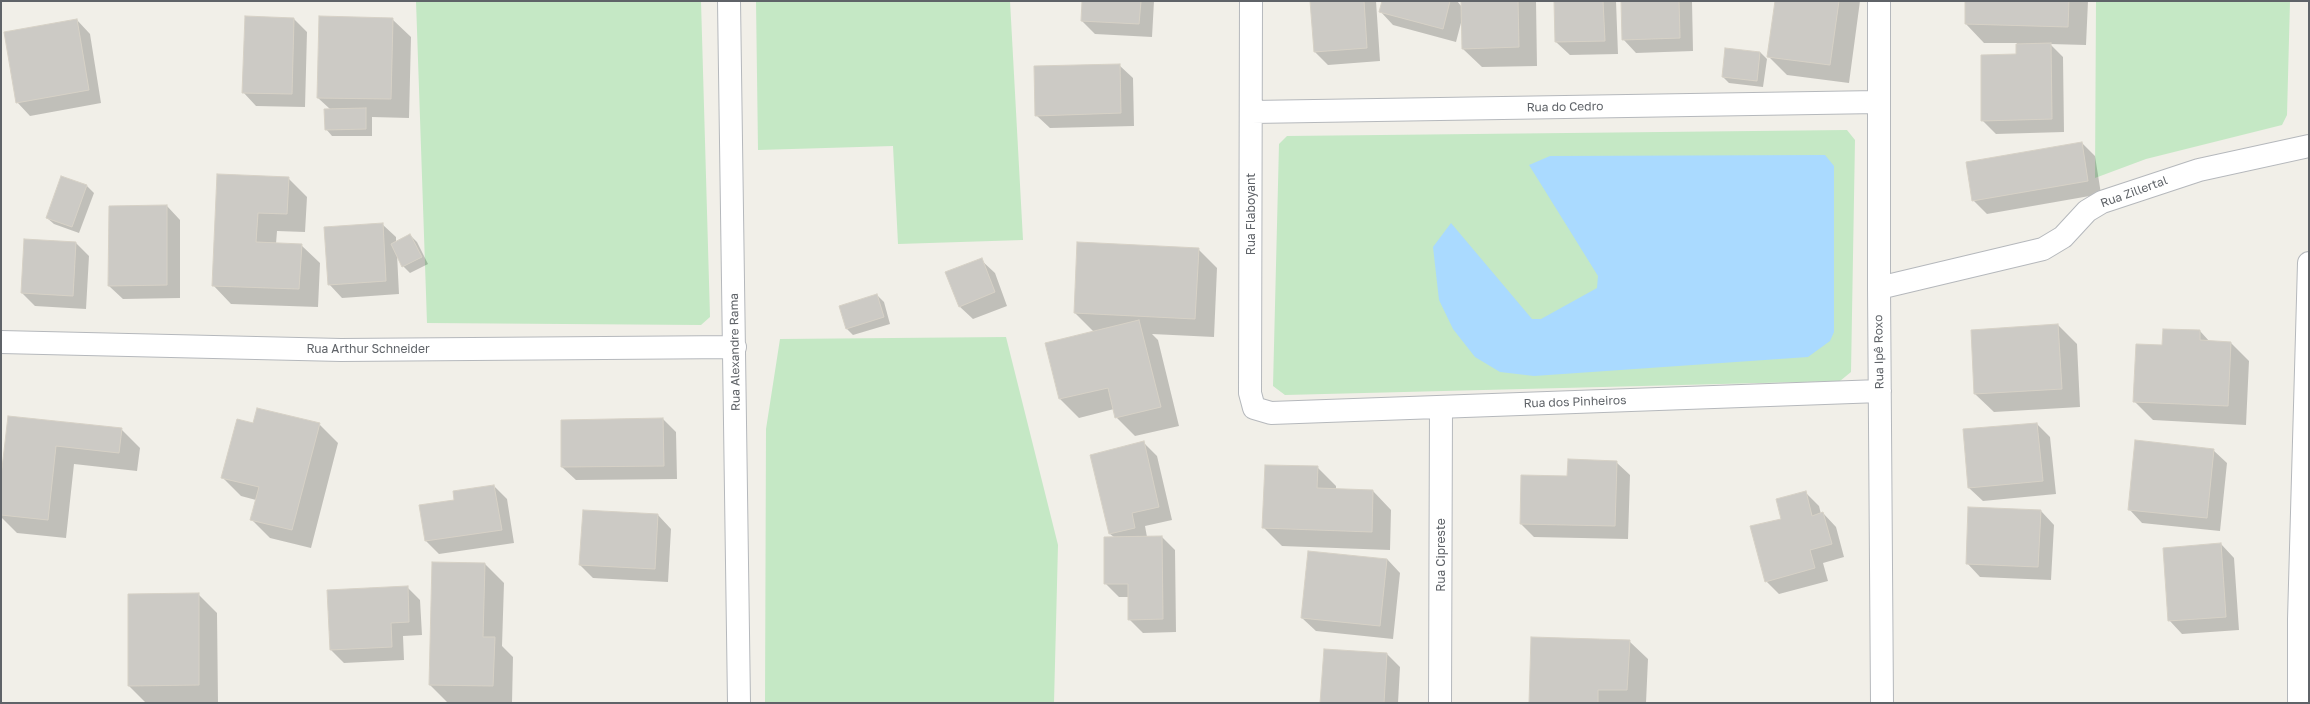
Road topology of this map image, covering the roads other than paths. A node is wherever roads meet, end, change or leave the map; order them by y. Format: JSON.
{"nodes":[{"id":1,"x":729,"y":1,"type":"edge"},
{"id":2,"x":1251,"y":1,"type":"edge"},
{"id":3,"x":1879,"y":1,"type":"edge"},
{"id":4,"x":1878,"y":102,"type":"junction"},
{"id":5,"x":1252,"y":112,"type":"junction"},
{"id":6,"x":2309,"y":146,"type":"edge"},
{"id":7,"x":2309,"y":263,"type":"edge"},
{"id":8,"x":1878,"y":288,"type":"junction"},
{"id":9,"x":1,"y":342,"type":"edge"},
{"id":10,"x":735,"y":347,"type":"junction"},
{"id":11,"x":1880,"y":391,"type":"junction"},
{"id":12,"x":1442,"y":407,"type":"junction"},
{"id":13,"x":1271,"y":413,"type":"joint"},
{"id":14,"x":2304,"y":618,"type":"edge"},
{"id":15,"x":739,"y":703,"type":"edge"},
{"id":16,"x":1440,"y":703,"type":"edge"},
{"id":17,"x":1882,"y":703,"type":"edge"},
{"id":18,"x":2299,"y":703,"type":"edge"}],
"edges":[{"from":1,"to":10,"type":"street","name":"Rua Alexandre Rama"},
{"from":2,"to":5,"type":"street","name":"Rua Flaboyant"},
{"from":3,"to":4,"type":"street","name":"Rua Ipê Roxo"},
{"from":4,"to":5,"type":"street","name":"Rua do Cedro"},
{"from":4,"to":8,"type":"street","name":"Rua Ipê Roxo"},
{"from":5,"to":13,"type":"street","name":"Rua Flaboyant"},
{"from":6,"to":8,"type":"street","name":"Rua Zillertal"},
{"from":7,"to":14,"type":"street"},
{"from":8,"to":11,"type":"street","name":"Rua Ipê Roxo"},
{"from":9,"to":10,"type":"street","name":"Rua Arthur Schneider"},
{"from":10,"to":15,"type":"street","name":"Rua Alexandre Rama"},
{"from":11,"to":12,"type":"street","name":"Rua dos Pinheiros"},
{"from":11,"to":17,"type":"street","name":"Rua Ipê Roxo"},
{"from":12,"to":13,"type":"street","name":"Rua dos Pinheiros"},
{"from":12,"to":16,"type":"street","name":"Rua Cipreste"},
{"from":14,"to":18,"type":"street"}]}
